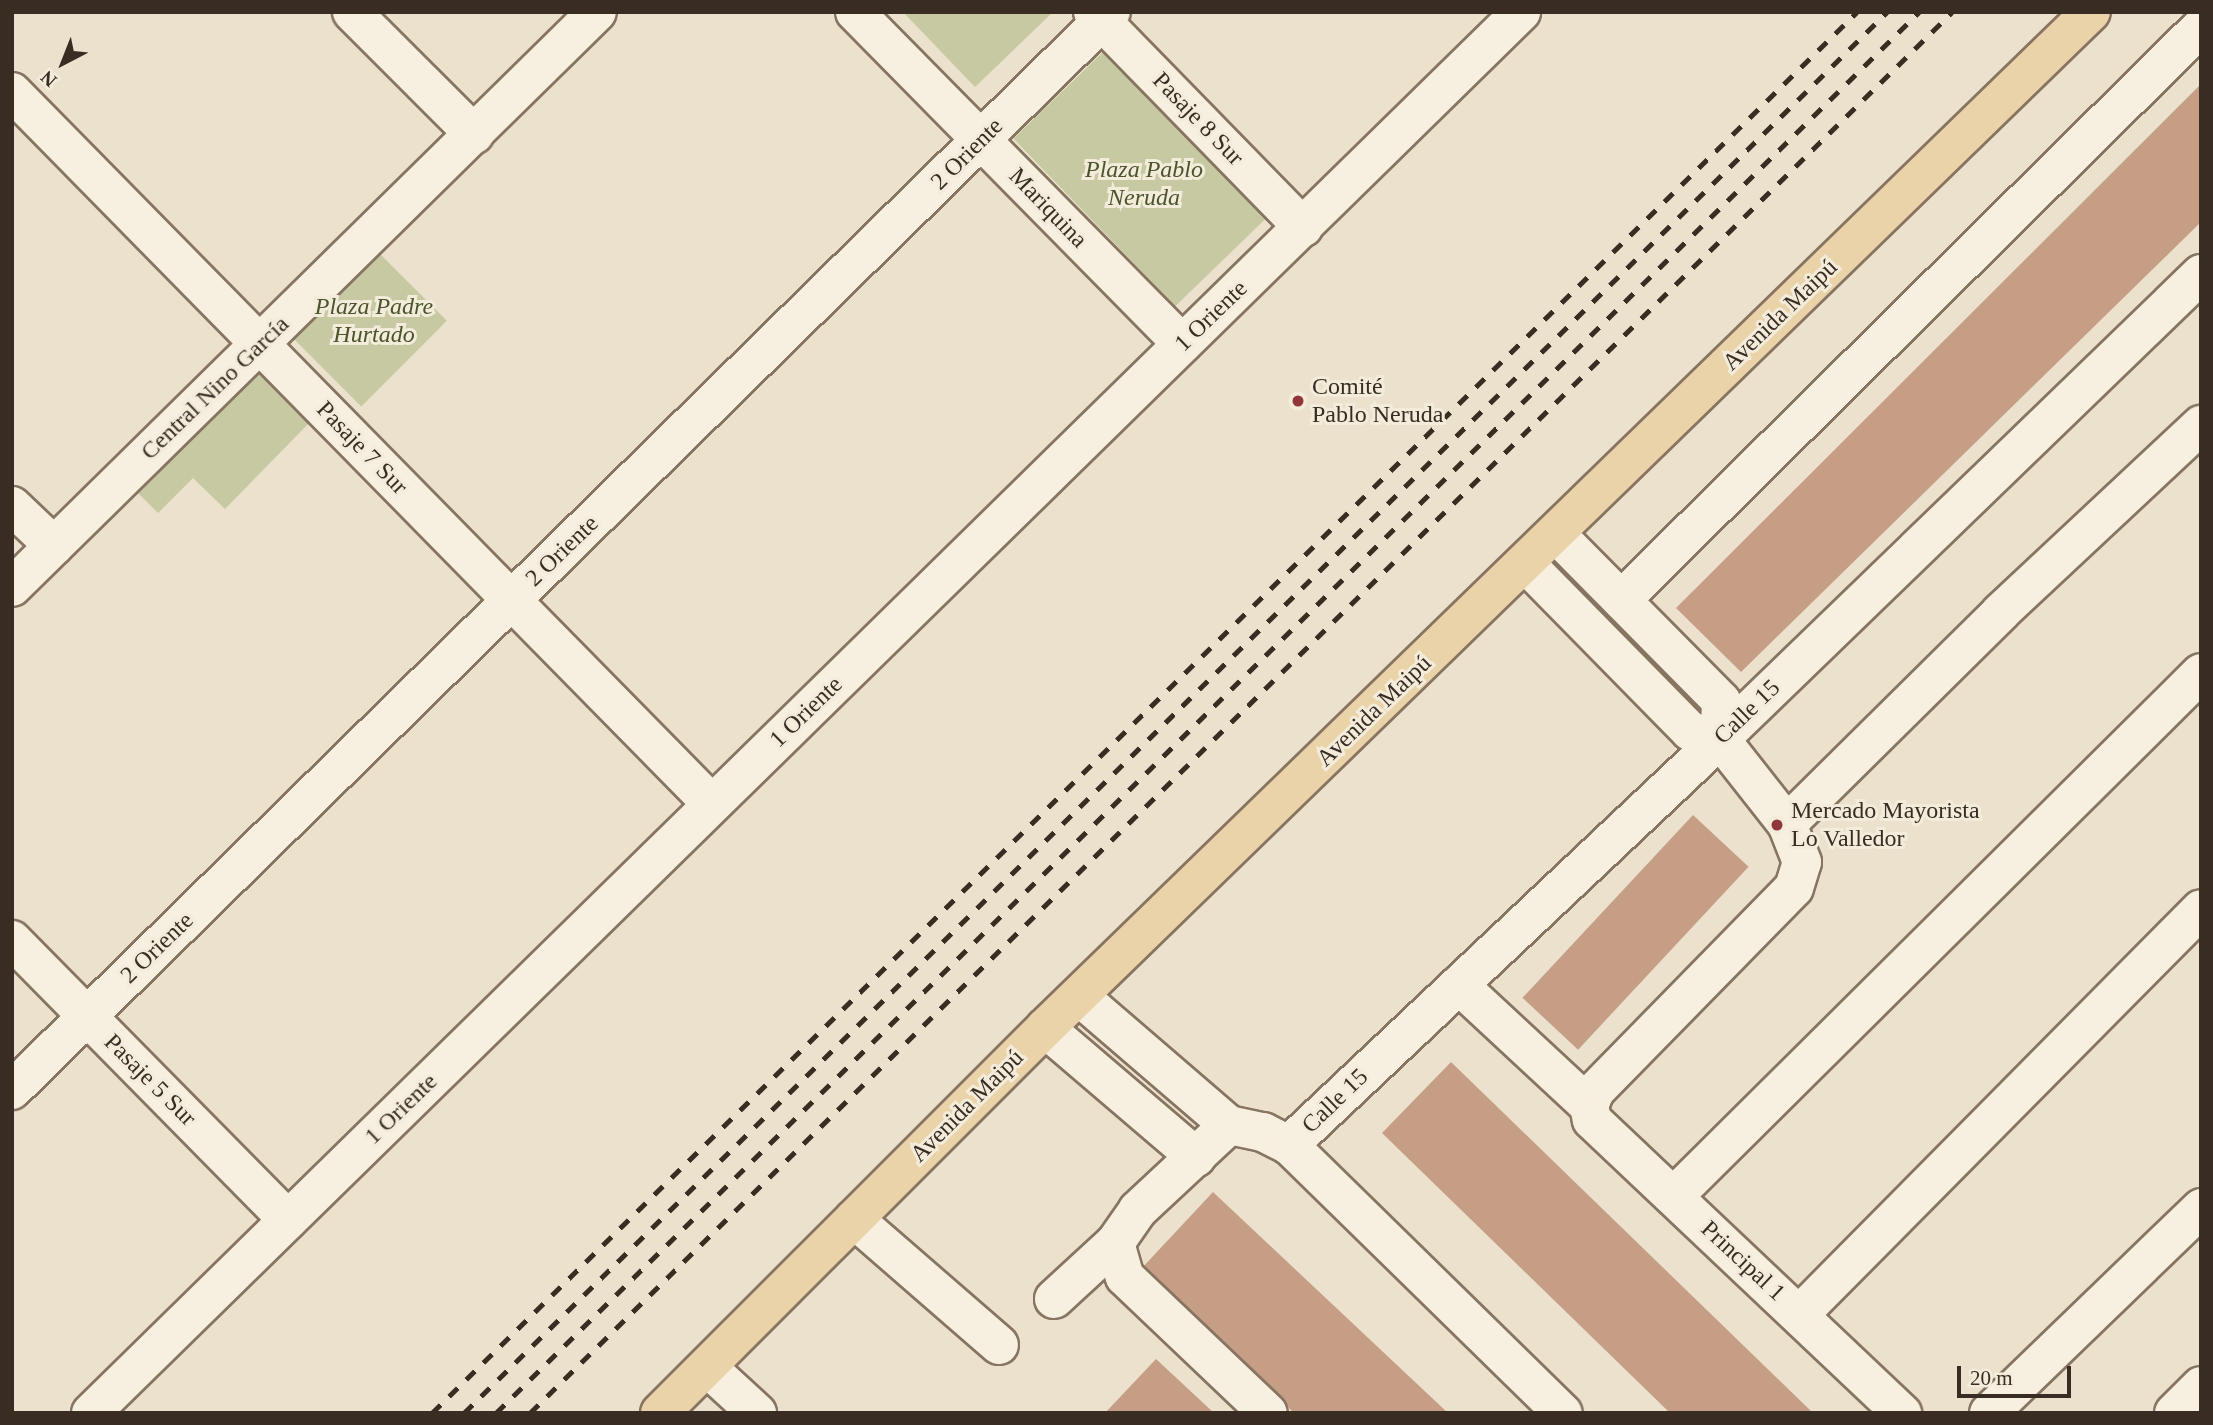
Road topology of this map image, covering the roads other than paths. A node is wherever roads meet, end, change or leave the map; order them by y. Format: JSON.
{"nodes":[{"id":1,"x":352,"y":12,"type":"edge"},
{"id":2,"x":597,"y":12,"type":"edge"},
{"id":3,"x":855,"y":12,"type":"edge"},
{"id":4,"x":1521,"y":12,"type":"edge"},
{"id":5,"x":2091,"y":12,"type":"edge"},
{"id":6,"x":1102,"y":15,"type":"edge"},
{"id":7,"x":2201,"y":27,"type":"edge"},
{"id":8,"x":12,"y":92,"type":"edge"},
{"id":9,"x":474,"y":134,"type":"junction"},
{"id":10,"x":981,"y":140,"type":"junction"},
{"id":11,"x":1303,"y":227,"type":"junction"},
{"id":12,"x":2201,"y":274,"type":"edge"},
{"id":13,"x":260,"y":344,"type":"junction"},
{"id":14,"x":1182,"y":344,"type":"junction"},
{"id":15,"x":2201,"y":425,"type":"edge"},
{"id":16,"x":12,"y":506,"type":"edge"},
{"id":17,"x":1556,"y":534,"type":"junction"},
{"id":18,"x":54,"y":545,"type":"junction"},
{"id":19,"x":1525,"y":564,"type":"junction"},
{"id":20,"x":12,"y":587,"type":"edge"},
{"id":21,"x":512,"y":600,"type":"junction"},
{"id":22,"x":1621,"y":600,"type":"junction"},
{"id":23,"x":2201,"y":673,"type":"edge"},
{"id":24,"x":1720,"y":739,"type":"junction"},
{"id":25,"x":712,"y":804,"type":"junction"},
{"id":26,"x":1787,"y":824,"type":"junction"},
{"id":27,"x":2201,"y":909,"type":"edge"},
{"id":28,"x":12,"y":940,"type":"edge"},
{"id":29,"x":1459,"y":985,"type":"junction"},
{"id":30,"x":1080,"y":997,"type":"junction"},
{"id":31,"x":88,"y":1016,"type":"junction"},
{"id":32,"x":1045,"y":1028,"type":"junction"},
{"id":33,"x":12,"y":1090,"type":"edge"},
{"id":34,"x":1589,"y":1106,"type":"junction"},
{"id":35,"x":1230,"y":1125,"type":"junction"},
{"id":36,"x":1289,"y":1145,"type":"junction"},
{"id":37,"x":1196,"y":1157,"type":"junction"},
{"id":38,"x":1674,"y":1196,"type":"junction"},
{"id":39,"x":2201,"y":1209,"type":"edge"},
{"id":40,"x":854,"y":1219,"type":"junction"},
{"id":41,"x":288,"y":1220,"type":"junction"},
{"id":42,"x":1115,"y":1243,"type":"junction"},
{"id":43,"x":1054,"y":1298,"type":"dead end"},
{"id":44,"x":1799,"y":1315,"type":"junction"},
{"id":45,"x":999,"y":1345,"type":"dead end"},
{"id":46,"x":707,"y":1367,"type":"junction"},
{"id":47,"x":2201,"y":1386,"type":"edge"},
{"id":48,"x":91,"y":1413,"type":"edge"},
{"id":49,"x":660,"y":1413,"type":"edge"},
{"id":50,"x":757,"y":1413,"type":"edge"},
{"id":51,"x":1268,"y":1413,"type":"edge"},
{"id":52,"x":1563,"y":1413,"type":"edge"},
{"id":53,"x":1902,"y":1413,"type":"edge"},
{"id":54,"x":1989,"y":1413,"type":"edge"},
{"id":55,"x":2174,"y":1413,"type":"edge"}],
"edges":[{"from":1,"to":9,"type":"street"},
{"from":2,"to":9,"type":"street","name":"Central Nino García"},
{"from":3,"to":10,"type":"street","name":"Mariquina"},
{"from":4,"to":11,"type":"street","name":"1 Oriente"},
{"from":5,"to":17,"type":"main road","name":"Avenida Maipú"},
{"from":6,"to":10,"type":"street","name":"2 Oriente"},
{"from":6,"to":11,"type":"street","name":"Pasaje 8 Sur"},
{"from":7,"to":22,"type":"street"},
{"from":8,"to":13,"type":"street","name":"Pasaje 7 Sur"},
{"from":9,"to":13,"type":"street","name":"Central Nino García"},
{"from":10,"to":14,"type":"street","name":"Mariquina"},
{"from":10,"to":21,"type":"street","name":"2 Oriente"},
{"from":11,"to":14,"type":"street","name":"1 Oriente"},
{"from":12,"to":24,"type":"street","name":"Calle 15"},
{"from":13,"to":18,"type":"street","name":"Central Nino García"},
{"from":13,"to":21,"type":"street","name":"Pasaje 7 Sur"},
{"from":14,"to":25,"type":"street","name":"1 Oriente"},
{"from":15,"to":26,"type":"street"},
{"from":16,"to":18,"type":"street"},
{"from":17,"to":19,"type":"main road","name":"Avenida Maipú"},
{"from":17,"to":22,"type":"street"},
{"from":18,"to":20,"type":"street","name":"Central Nino García"},
{"from":19,"to":24,"type":"street"},
{"from":19,"to":30,"type":"main road","name":"Avenida Maipú"},
{"from":21,"to":25,"type":"street","name":"Pasaje 7 Sur"},
{"from":21,"to":31,"type":"street","name":"2 Oriente"},
{"from":22,"to":24,"type":"street"},
{"from":23,"to":38,"type":"street"},
{"from":24,"to":26,"type":"street"},
{"from":24,"to":29,"type":"street","name":"Calle 15"},
{"from":25,"to":41,"type":"street","name":"1 Oriente"},
{"from":26,"to":34,"type":"street"},
{"from":27,"to":44,"type":"street"},
{"from":28,"to":31,"type":"street","name":"Pasaje 5 Sur"},
{"from":29,"to":34,"type":"street","name":"Principal 1"},
{"from":29,"to":36,"type":"street","name":"Calle 15"},
{"from":30,"to":32,"type":"main road","name":"Avenida Maipú"},
{"from":30,"to":35,"type":"street"},
{"from":31,"to":33,"type":"street","name":"2 Oriente"},
{"from":31,"to":41,"type":"street","name":"Pasaje 5 Sur"},
{"from":32,"to":37,"type":"street"},
{"from":32,"to":40,"type":"main road","name":"Avenida Maipú"},
{"from":34,"to":38,"type":"street","name":"Principal 1"},
{"from":35,"to":36,"type":"street"},
{"from":35,"to":37,"type":"street"},
{"from":36,"to":52,"type":"street"},
{"from":37,"to":42,"type":"street"},
{"from":38,"to":44,"type":"street","name":"Principal 1"},
{"from":39,"to":54,"type":"street"},
{"from":40,"to":45,"type":"street"},
{"from":40,"to":46,"type":"main road","name":"Avenida Maipú"},
{"from":41,"to":48,"type":"street","name":"1 Oriente"},
{"from":42,"to":43,"type":"street"},
{"from":42,"to":51,"type":"street"},
{"from":44,"to":53,"type":"street","name":"Principal 1"},
{"from":46,"to":49,"type":"main road","name":"Avenida Maipú"},
{"from":46,"to":50,"type":"street"},
{"from":47,"to":55,"type":"street"}]}
